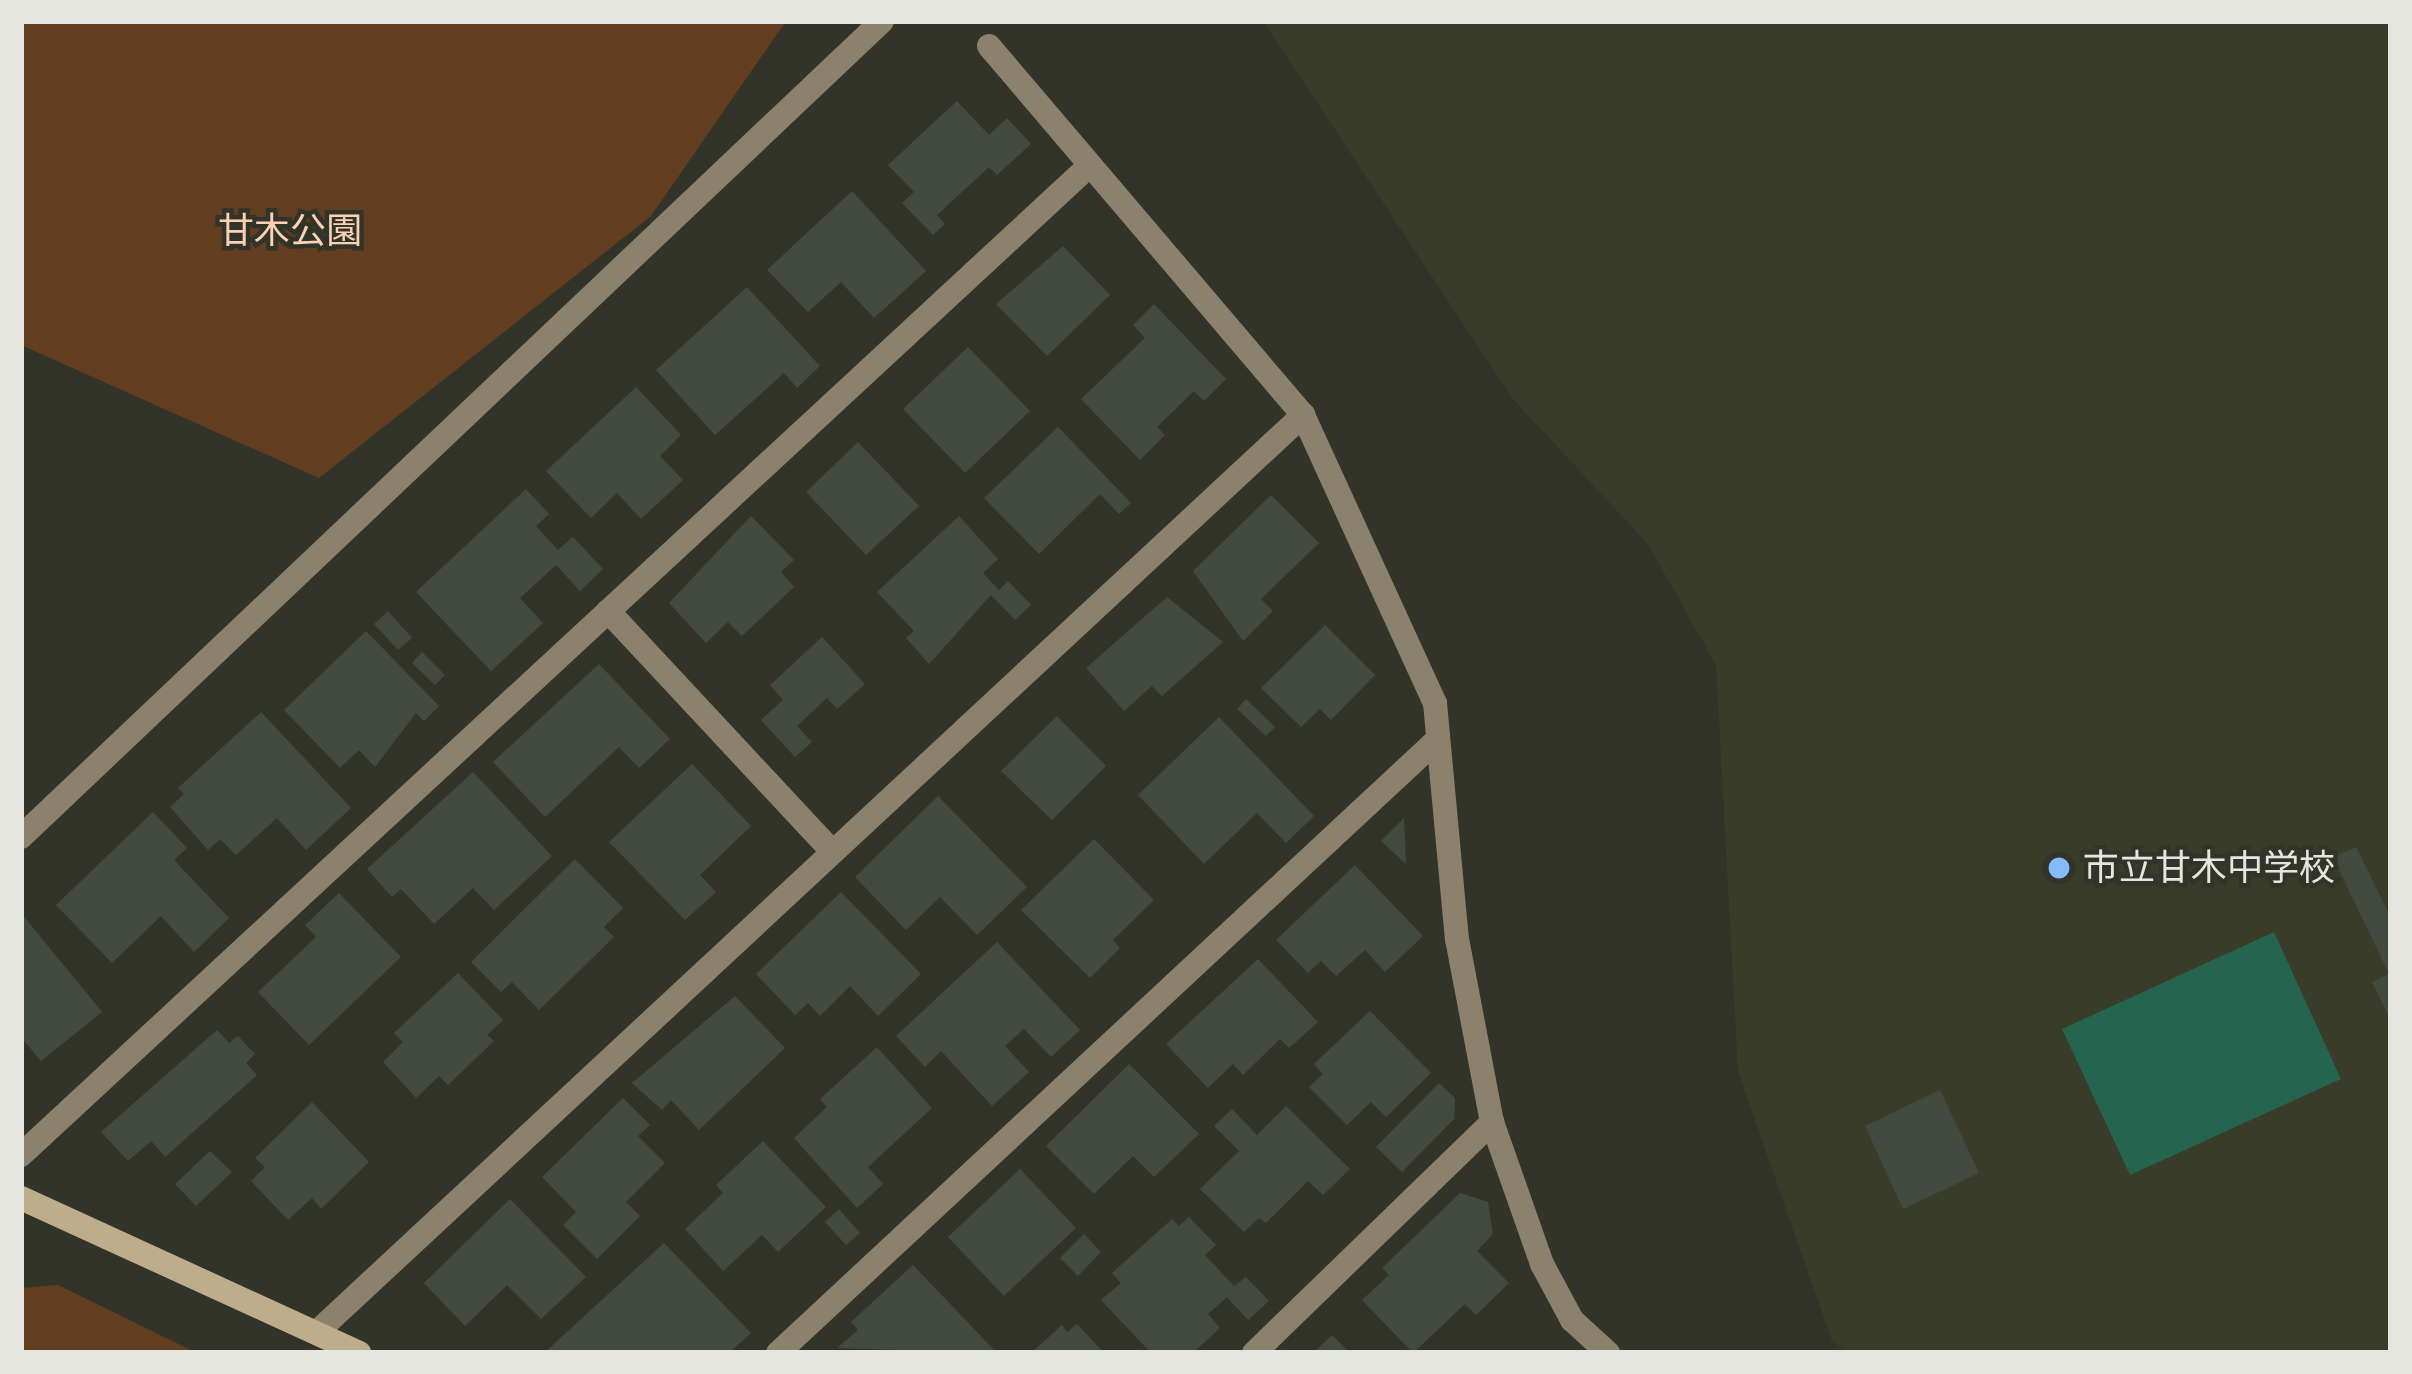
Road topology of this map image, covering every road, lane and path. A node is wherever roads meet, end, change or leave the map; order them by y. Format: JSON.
{"nodes":[{"id":1,"x":882,"y":21,"type":"edge"},
{"id":2,"x":989,"y":46,"type":"dead end"},
{"id":3,"x":1090,"y":165,"type":"junction"},
{"id":4,"x":1303,"y":415,"type":"junction"},
{"id":5,"x":608,"y":611,"type":"junction"},
{"id":6,"x":1437,"y":740,"type":"junction"},
{"id":7,"x":21,"y":837,"type":"edge"},
{"id":8,"x":831,"y":850,"type":"junction"},
{"id":9,"x":1492,"y":1122,"type":"junction"},
{"id":10,"x":21,"y":1155,"type":"edge"},
{"id":11,"x":21,"y":1198,"type":"edge"},
{"id":12,"x":317,"y":1332,"type":"junction"},
{"id":13,"x":359,"y":1353,"type":"edge"},
{"id":14,"x":778,"y":1353,"type":"edge"},
{"id":15,"x":1255,"y":1353,"type":"edge"},
{"id":16,"x":1608,"y":1353,"type":"edge"}],
"edges":[{"from":1,"to":7,"type":"street"},
{"from":2,"to":3,"type":"street"},
{"from":3,"to":4,"type":"street"},
{"from":3,"to":5,"type":"street"},
{"from":4,"to":6,"type":"street"},
{"from":4,"to":8,"type":"street"},
{"from":5,"to":8,"type":"street"},
{"from":5,"to":10,"type":"street"},
{"from":6,"to":9,"type":"street"},
{"from":6,"to":14,"type":"street"},
{"from":8,"to":12,"type":"street"},
{"from":9,"to":15,"type":"street"},
{"from":9,"to":16,"type":"street"},
{"from":11,"to":12,"type":"street"},
{"from":12,"to":13,"type":"street"}]}
